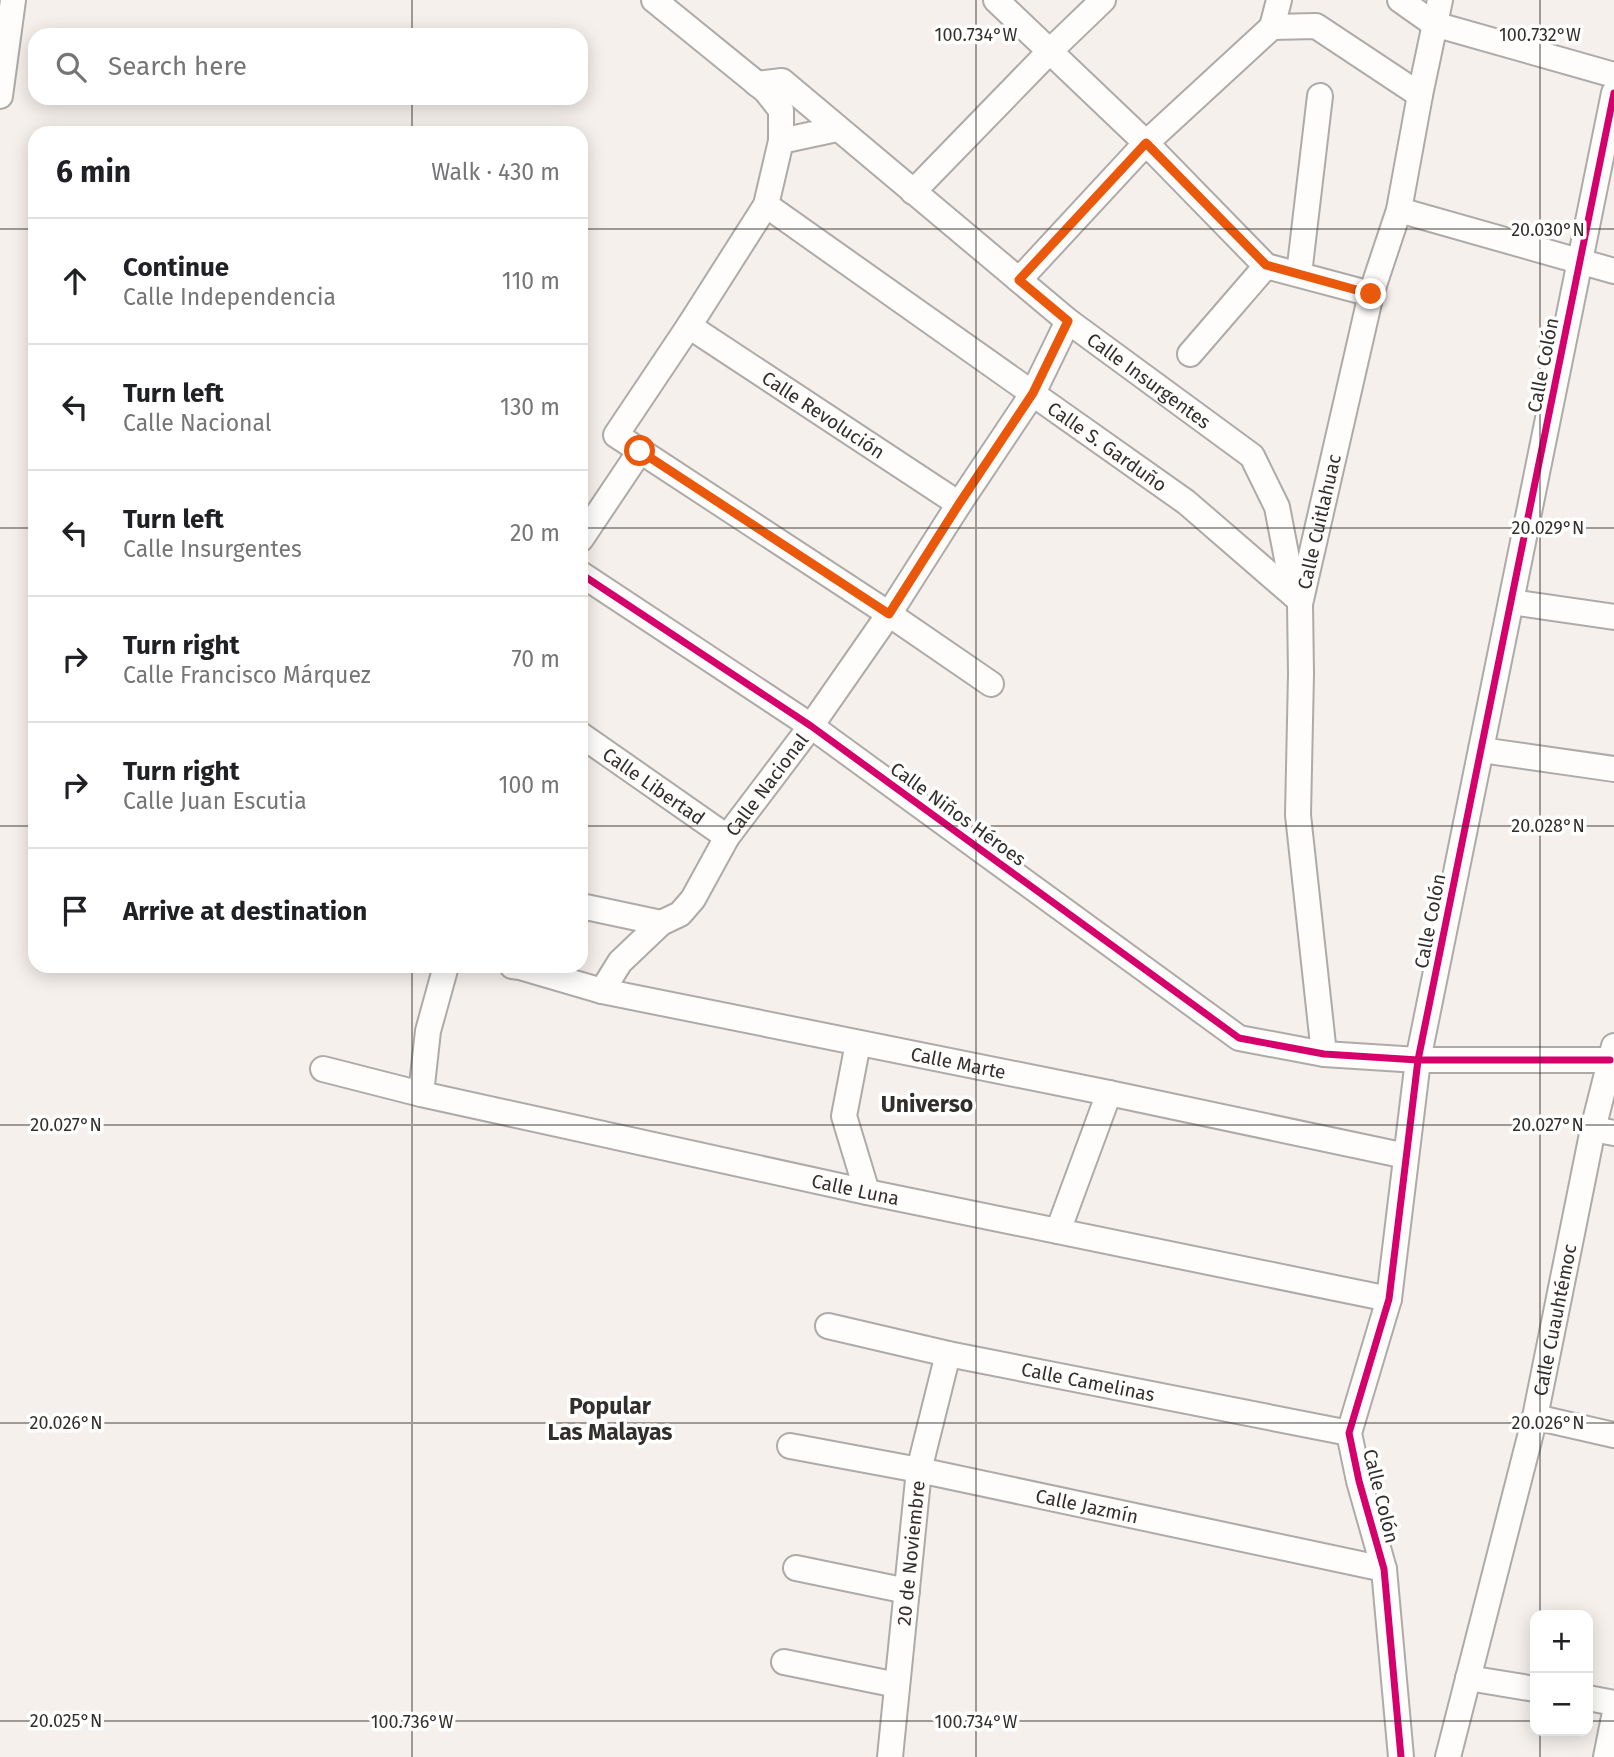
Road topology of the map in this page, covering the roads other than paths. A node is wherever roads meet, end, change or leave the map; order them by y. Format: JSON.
{"nodes":[{"id":1,"x":13,"y":0,"type":"edge"},
{"id":2,"x":654,"y":0,"type":"edge"},
{"id":3,"x":996,"y":0,"type":"edge"},
{"id":4,"x":1103,"y":0,"type":"edge"},
{"id":5,"x":1279,"y":0,"type":"edge"},
{"id":6,"x":1400,"y":0,"type":"edge"},
{"id":7,"x":1437,"y":12,"type":"edge"},
{"id":8,"x":1272,"y":27,"type":"junction"},
{"id":9,"x":1050,"y":51,"type":"junction"},
{"id":10,"x":1614,"y":75,"type":"edge"},
{"id":11,"x":757,"y":83,"type":"junction"},
{"id":12,"x":1614,"y":93,"type":"edge"},
{"id":13,"x":1420,"y":95,"type":"junction"},
{"id":14,"x":0,"y":96,"type":"edge"},
{"id":15,"x":1320,"y":96,"type":"dead end"},
{"id":16,"x":837,"y":129,"type":"junction"},
{"id":17,"x":781,"y":141,"type":"junction"},
{"id":18,"x":1146,"y":143,"type":"junction"},
{"id":19,"x":913,"y":192,"type":"junction"},
{"id":20,"x":766,"y":205,"type":"junction"},
{"id":21,"x":1399,"y":210,"type":"junction"},
{"id":22,"x":1580,"y":262,"type":"junction"},
{"id":23,"x":1266,"y":265,"type":"junction"},
{"id":24,"x":1614,"y":271,"type":"edge"},
{"id":25,"x":1299,"y":274,"type":"junction"},
{"id":26,"x":1019,"y":280,"type":"junction"},
{"id":27,"x":1371,"y":294,"type":"junction"},
{"id":28,"x":1068,"y":321,"type":"junction"},
{"id":29,"x":689,"y":326,"type":"junction"},
{"id":30,"x":1190,"y":354,"type":"dead end"},
{"id":31,"x":1033,"y":393,"type":"junction"},
{"id":32,"x":640,"y":451,"type":"junction"},
{"id":33,"x":959,"y":504,"type":"junction"},
{"id":34,"x":588,"y":529,"type":"edge"},
{"id":35,"x":588,"y":579,"type":"edge"},
{"id":36,"x":1297,"y":599,"type":"junction"},
{"id":37,"x":1511,"y":601,"type":"junction"},
{"id":38,"x":889,"y":614,"type":"junction"},
{"id":39,"x":1614,"y":617,"type":"edge"},
{"id":40,"x":991,"y":684,"type":"dead end"},
{"id":41,"x":811,"y":726,"type":"junction"},
{"id":42,"x":588,"y":740,"type":"edge"},
{"id":43,"x":1480,"y":750,"type":"junction"},
{"id":44,"x":1614,"y":769,"type":"edge"},
{"id":45,"x":727,"y":837,"type":"junction"},
{"id":46,"x":588,"y":906,"type":"edge"},
{"id":47,"x":661,"y":923,"type":"junction"},
{"id":48,"x":444,"y":973,"type":"edge"},
{"id":49,"x":542,"y":973,"type":"edge"},
{"id":50,"x":603,"y":992,"type":"junction"},
{"id":51,"x":858,"y":1043,"type":"junction"},
{"id":52,"x":1612,"y":1053,"type":"edge"},
{"id":53,"x":1324,"y":1054,"type":"junction"},
{"id":54,"x":1418,"y":1060,"type":"junction"},
{"id":55,"x":323,"y":1069,"type":"dead end"},
{"id":56,"x":1109,"y":1093,"type":"junction"},
{"id":57,"x":421,"y":1094,"type":"junction"},
{"id":58,"x":1603,"y":1131,"type":"edge"},
{"id":59,"x":1406,"y":1156,"type":"junction"},
{"id":60,"x":867,"y":1192,"type":"junction"},
{"id":61,"x":1058,"y":1231,"type":"junction"},
{"id":62,"x":1389,"y":1299,"type":"junction"},
{"id":63,"x":828,"y":1326,"type":"dead end"},
{"id":64,"x":948,"y":1354,"type":"junction"},
{"id":65,"x":1535,"y":1417,"type":"junction"},
{"id":66,"x":1349,"y":1433,"type":"junction"},
{"id":67,"x":1614,"y":1435,"type":"edge"},
{"id":68,"x":790,"y":1446,"type":"dead end"},
{"id":69,"x":919,"y":1470,"type":"junction"},
{"id":70,"x":796,"y":1568,"type":"dead end"},
{"id":71,"x":1384,"y":1569,"type":"junction"},
{"id":72,"x":907,"y":1591,"type":"junction"},
{"id":73,"x":784,"y":1662,"type":"dead end"},
{"id":74,"x":1468,"y":1678,"type":"junction"},
{"id":75,"x":897,"y":1685,"type":"junction"},
{"id":76,"x":1530,"y":1688,"type":"edge"},
{"id":77,"x":1593,"y":1699,"type":"edge"},
{"id":78,"x":1614,"y":1703,"type":"edge"},
{"id":79,"x":1614,"y":1717,"type":"edge"},
{"id":80,"x":890,"y":1757,"type":"edge"},
{"id":81,"x":1401,"y":1757,"type":"edge"},
{"id":82,"x":1448,"y":1757,"type":"edge"},
{"id":83,"x":1606,"y":1757,"type":"edge"}],
"edges":[{"from":1,"to":14,"type":"street"},
{"from":2,"to":11,"type":"street"},
{"from":3,"to":9,"type":"street"},
{"from":4,"to":9,"type":"street"},
{"from":5,"to":8,"type":"street"},
{"from":6,"to":7,"type":"street"},
{"from":7,"to":10,"type":"street"},
{"from":7,"to":13,"type":"street","name":"Calle Cuitlahuac"},
{"from":8,"to":13,"type":"street"},
{"from":8,"to":18,"type":"street"},
{"from":9,"to":18,"type":"street"},
{"from":9,"to":19,"type":"street"},
{"from":11,"to":16,"type":"street","name":"Calle Insurgentes"},
{"from":11,"to":17,"type":"street"},
{"from":12,"to":22,"type":"street","name":"Calle Colón"},
{"from":13,"to":21,"type":"street","name":"Calle Cuitlahuac"},
{"from":15,"to":25,"type":"street"},
{"from":16,"to":17,"type":"street"},
{"from":16,"to":19,"type":"street","name":"Calle Insurgentes"},
{"from":17,"to":20,"type":"street"},
{"from":18,"to":23,"type":"street"},
{"from":18,"to":26,"type":"street"},
{"from":19,"to":26,"type":"street","name":"Calle Insurgentes"},
{"from":20,"to":29,"type":"street"},
{"from":20,"to":31,"type":"street","name":"Calle S. Garduño"},
{"from":21,"to":22,"type":"street"},
{"from":21,"to":27,"type":"street","name":"Calle Cuitlahuac"},
{"from":22,"to":24,"type":"street"},
{"from":22,"to":37,"type":"street","name":"Calle Colón"},
{"from":23,"to":25,"type":"street"},
{"from":23,"to":30,"type":"street"},
{"from":25,"to":27,"type":"street"},
{"from":26,"to":28,"type":"street","name":"Calle Insurgentes"},
{"from":27,"to":36,"type":"street","name":"Calle Cuitlahuac"},
{"from":28,"to":31,"type":"street","name":"Calle Nacional"},
{"from":28,"to":36,"type":"street","name":"Calle Insurgentes"},
{"from":29,"to":32,"type":"street"},
{"from":29,"to":33,"type":"street","name":"Calle Revolución"},
{"from":31,"to":33,"type":"street","name":"Calle Nacional"},
{"from":31,"to":36,"type":"street","name":"Calle S. Garduño"},
{"from":32,"to":34,"type":"street"},
{"from":32,"to":38,"type":"street"},
{"from":33,"to":38,"type":"street","name":"Calle Nacional"},
{"from":35,"to":41,"type":"street","name":"Calle Niños Héroes"},
{"from":36,"to":53,"type":"street","name":"Calle Cuitlahuac"},
{"from":37,"to":39,"type":"street"},
{"from":37,"to":43,"type":"street","name":"Calle Colón"},
{"from":38,"to":40,"type":"street"},
{"from":38,"to":41,"type":"street","name":"Calle Nacional"},
{"from":41,"to":45,"type":"street","name":"Calle Nacional"},
{"from":41,"to":53,"type":"street","name":"Calle Niños Héroes"},
{"from":42,"to":45,"type":"street","name":"Calle Libertad"},
{"from":43,"to":44,"type":"street"},
{"from":43,"to":54,"type":"street","name":"Calle Colón"},
{"from":45,"to":47,"type":"street","name":"Calle Nacional"},
{"from":46,"to":47,"type":"street"},
{"from":47,"to":50,"type":"street","name":"Calle Nacional"},
{"from":48,"to":57,"type":"street"},
{"from":49,"to":50,"type":"street","name":"Calle Marte"},
{"from":50,"to":51,"type":"street","name":"Calle Marte"},
{"from":51,"to":56,"type":"street","name":"Calle Marte"},
{"from":51,"to":60,"type":"street"},
{"from":52,"to":54,"type":"street","name":"Calle Niños Héroes"},
{"from":52,"to":58,"type":"street","name":"Calle Cuauhtémoc"},
{"from":53,"to":54,"type":"street","name":"Calle Niños Héroes"},
{"from":54,"to":59,"type":"street","name":"Calle Colón"},
{"from":55,"to":57,"type":"street","name":"Calle Luna"},
{"from":56,"to":59,"type":"street","name":"Calle Marte"},
{"from":56,"to":61,"type":"street"},
{"from":57,"to":60,"type":"street","name":"Calle Luna"},
{"from":58,"to":65,"type":"street","name":"Calle Cuauhtémoc"},
{"from":59,"to":62,"type":"street","name":"Calle Colón"},
{"from":60,"to":61,"type":"street","name":"Calle Luna"},
{"from":61,"to":62,"type":"street","name":"Calle Luna"},
{"from":62,"to":66,"type":"street","name":"Calle Colón"},
{"from":63,"to":64,"type":"street","name":"Calle Camelinas"},
{"from":64,"to":66,"type":"street","name":"Calle Camelinas"},
{"from":64,"to":69,"type":"street","name":"20 de Noviembre"},
{"from":65,"to":67,"type":"street"},
{"from":65,"to":74,"type":"street","name":"Calle Cuauhtémoc"},
{"from":66,"to":71,"type":"street","name":"Calle Colón"},
{"from":68,"to":69,"type":"street","name":"Calle Jazmín"},
{"from":69,"to":71,"type":"street","name":"Calle Jazmín"},
{"from":69,"to":72,"type":"street","name":"20 de Noviembre"},
{"from":70,"to":72,"type":"street"},
{"from":71,"to":81,"type":"street","name":"Calle Colón"},
{"from":72,"to":75,"type":"street","name":"20 de Noviembre"},
{"from":73,"to":75,"type":"street"},
{"from":74,"to":76,"type":"street"},
{"from":74,"to":82,"type":"street","name":"Calle Cuauhtémoc"},
{"from":75,"to":80,"type":"street","name":"20 de Noviembre"},
{"from":77,"to":78,"type":"street"},
{"from":79,"to":83,"type":"street"}]}
